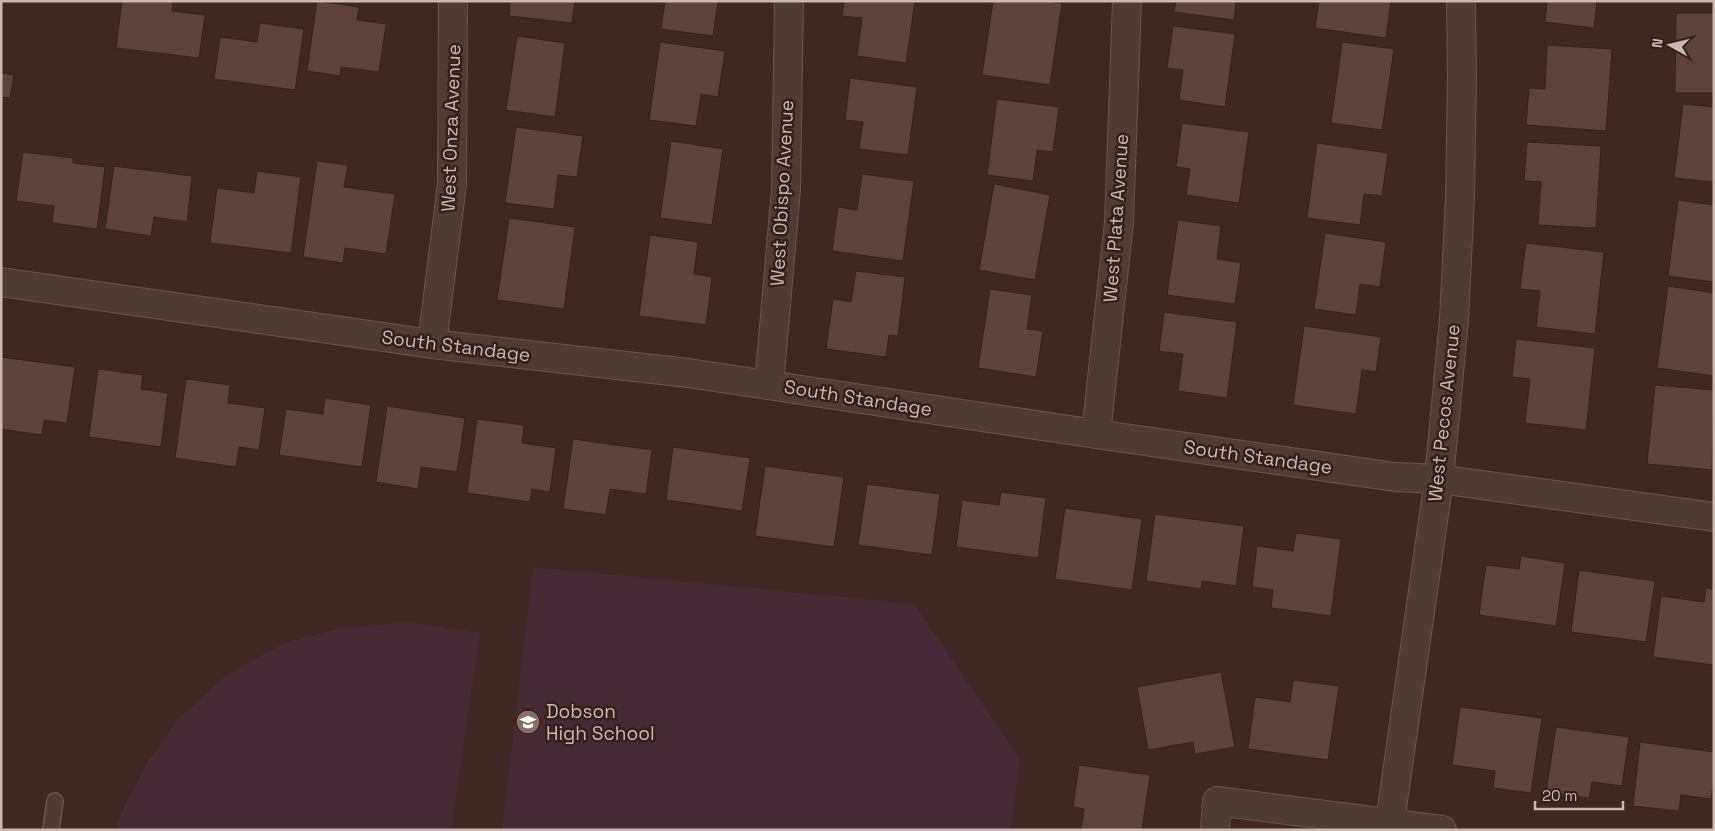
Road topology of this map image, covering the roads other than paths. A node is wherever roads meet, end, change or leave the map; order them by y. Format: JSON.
{"nodes":[{"id":1,"x":454,"y":1,"type":"edge"},
{"id":2,"x":789,"y":1,"type":"edge"},
{"id":3,"x":1127,"y":1,"type":"edge"},
{"id":4,"x":1461,"y":1,"type":"edge"},
{"id":5,"x":1,"y":282,"type":"edge"},
{"id":6,"x":432,"y":344,"type":"junction"},
{"id":7,"x":769,"y":385,"type":"junction"},
{"id":8,"x":1096,"y":434,"type":"junction"},
{"id":9,"x":1439,"y":479,"type":"junction"},
{"id":10,"x":1714,"y":518,"type":"edge"},
{"id":11,"x":55,"y":801,"type":"dead end"},
{"id":12,"x":1390,"y":822,"type":"junction"},
{"id":13,"x":51,"y":830,"type":"edge"},
{"id":14,"x":1215,"y":830,"type":"edge"},
{"id":15,"x":1442,"y":830,"type":"edge"}],
"edges":[{"from":1,"to":6,"type":"street","name":"West Onza Avenue"},
{"from":2,"to":7,"type":"street","name":"West Obispo Avenue"},
{"from":3,"to":8,"type":"street","name":"West Plata Avenue"},
{"from":4,"to":9,"type":"street","name":"West Pecos Avenue"},
{"from":5,"to":6,"type":"street","name":"South Standage"},
{"from":6,"to":7,"type":"street","name":"South Standage"},
{"from":7,"to":8,"type":"street","name":"South Standage"},
{"from":8,"to":9,"type":"street","name":"South Standage"},
{"from":9,"to":10,"type":"street","name":"South Standage"},
{"from":9,"to":12,"type":"street","name":"West Pecos Avenue"},
{"from":11,"to":13,"type":"lane"},
{"from":12,"to":14,"type":"street"},
{"from":12,"to":15,"type":"street"}]}
